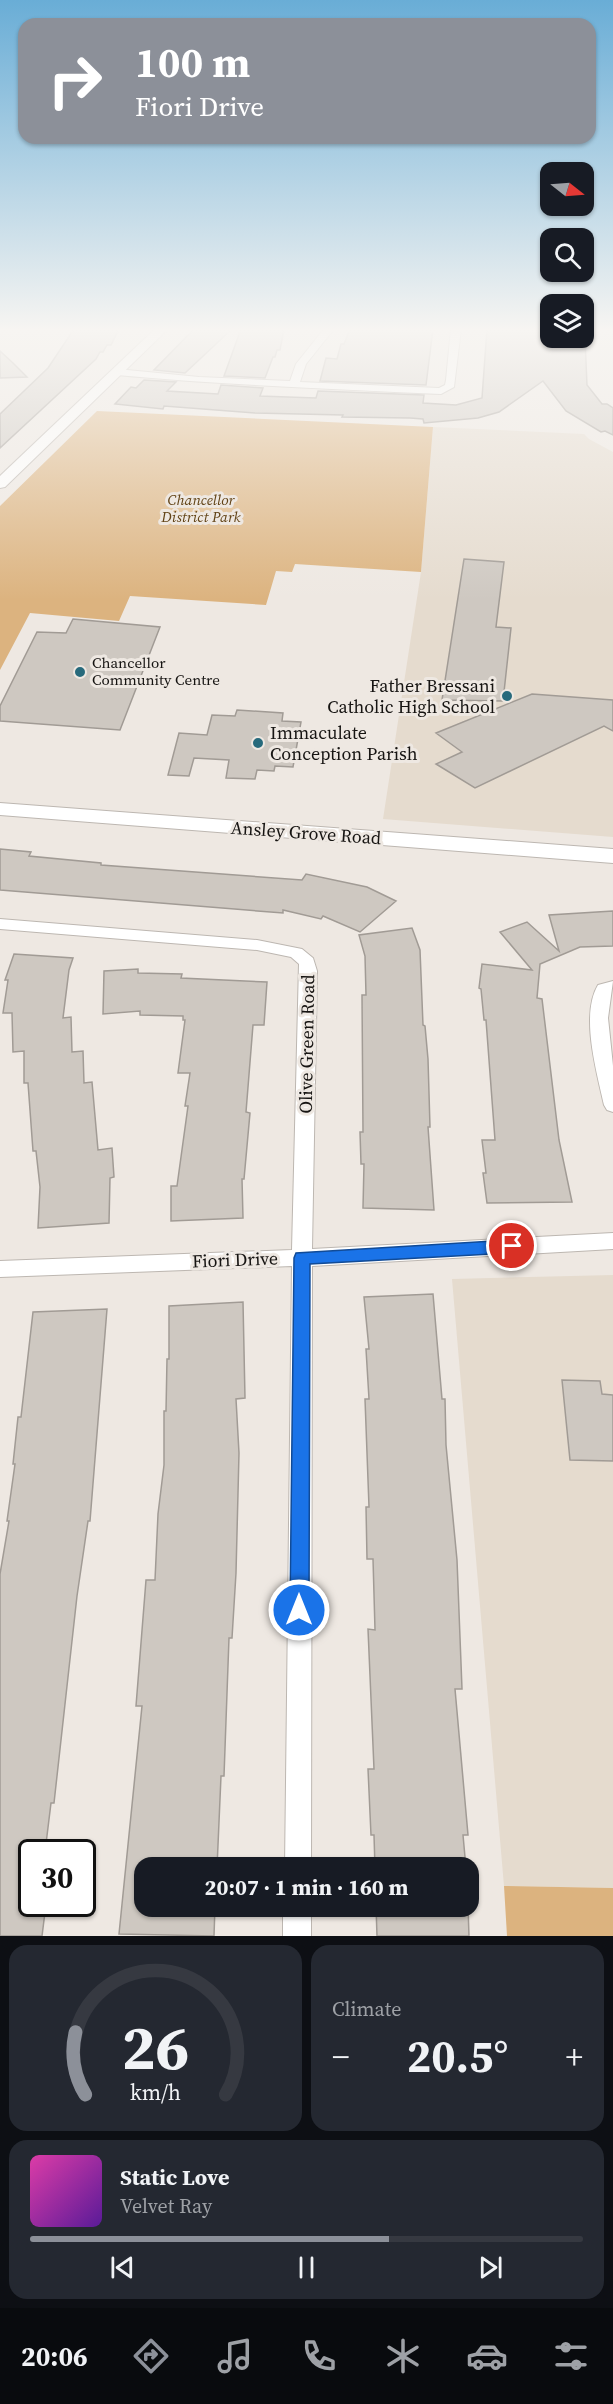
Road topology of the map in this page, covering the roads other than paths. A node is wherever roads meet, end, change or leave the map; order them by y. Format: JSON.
{"nodes":[{"id":1,"x":67,"y":419,"type":"edge"},
{"id":2,"x":0,"y":483,"type":"edge"},
{"id":3,"x":0,"y":809,"type":"edge"},
{"id":4,"x":613,"y":856,"type":"edge"},
{"id":5,"x":0,"y":924,"type":"edge"},
{"id":6,"x":613,"y":987,"type":"edge"},
{"id":7,"x":613,"y":1105,"type":"edge"},
{"id":8,"x":613,"y":1241,"type":"edge"},
{"id":9,"x":302,"y":1258,"type":"junction"},
{"id":10,"x":0,"y":1269,"type":"edge"},
{"id":11,"x":297,"y":1857,"type":"edge"},
{"id":12,"x":297,"y":1917,"type":"edge"},
{"id":13,"x":297,"y":1936,"type":"edge"}],
"edges":[{"from":1,"to":2,"type":"street"},
{"from":3,"to":4,"type":"street","name":"Ansley Grove Road"},
{"from":5,"to":9,"type":"street","name":"Olive Green Road"},
{"from":6,"to":7,"type":"street"},
{"from":8,"to":9,"type":"street","name":"Fiori Drive"},
{"from":9,"to":10,"type":"street","name":"Fiori Drive"},
{"from":9,"to":11,"type":"street"},
{"from":12,"to":13,"type":"street"}]}
